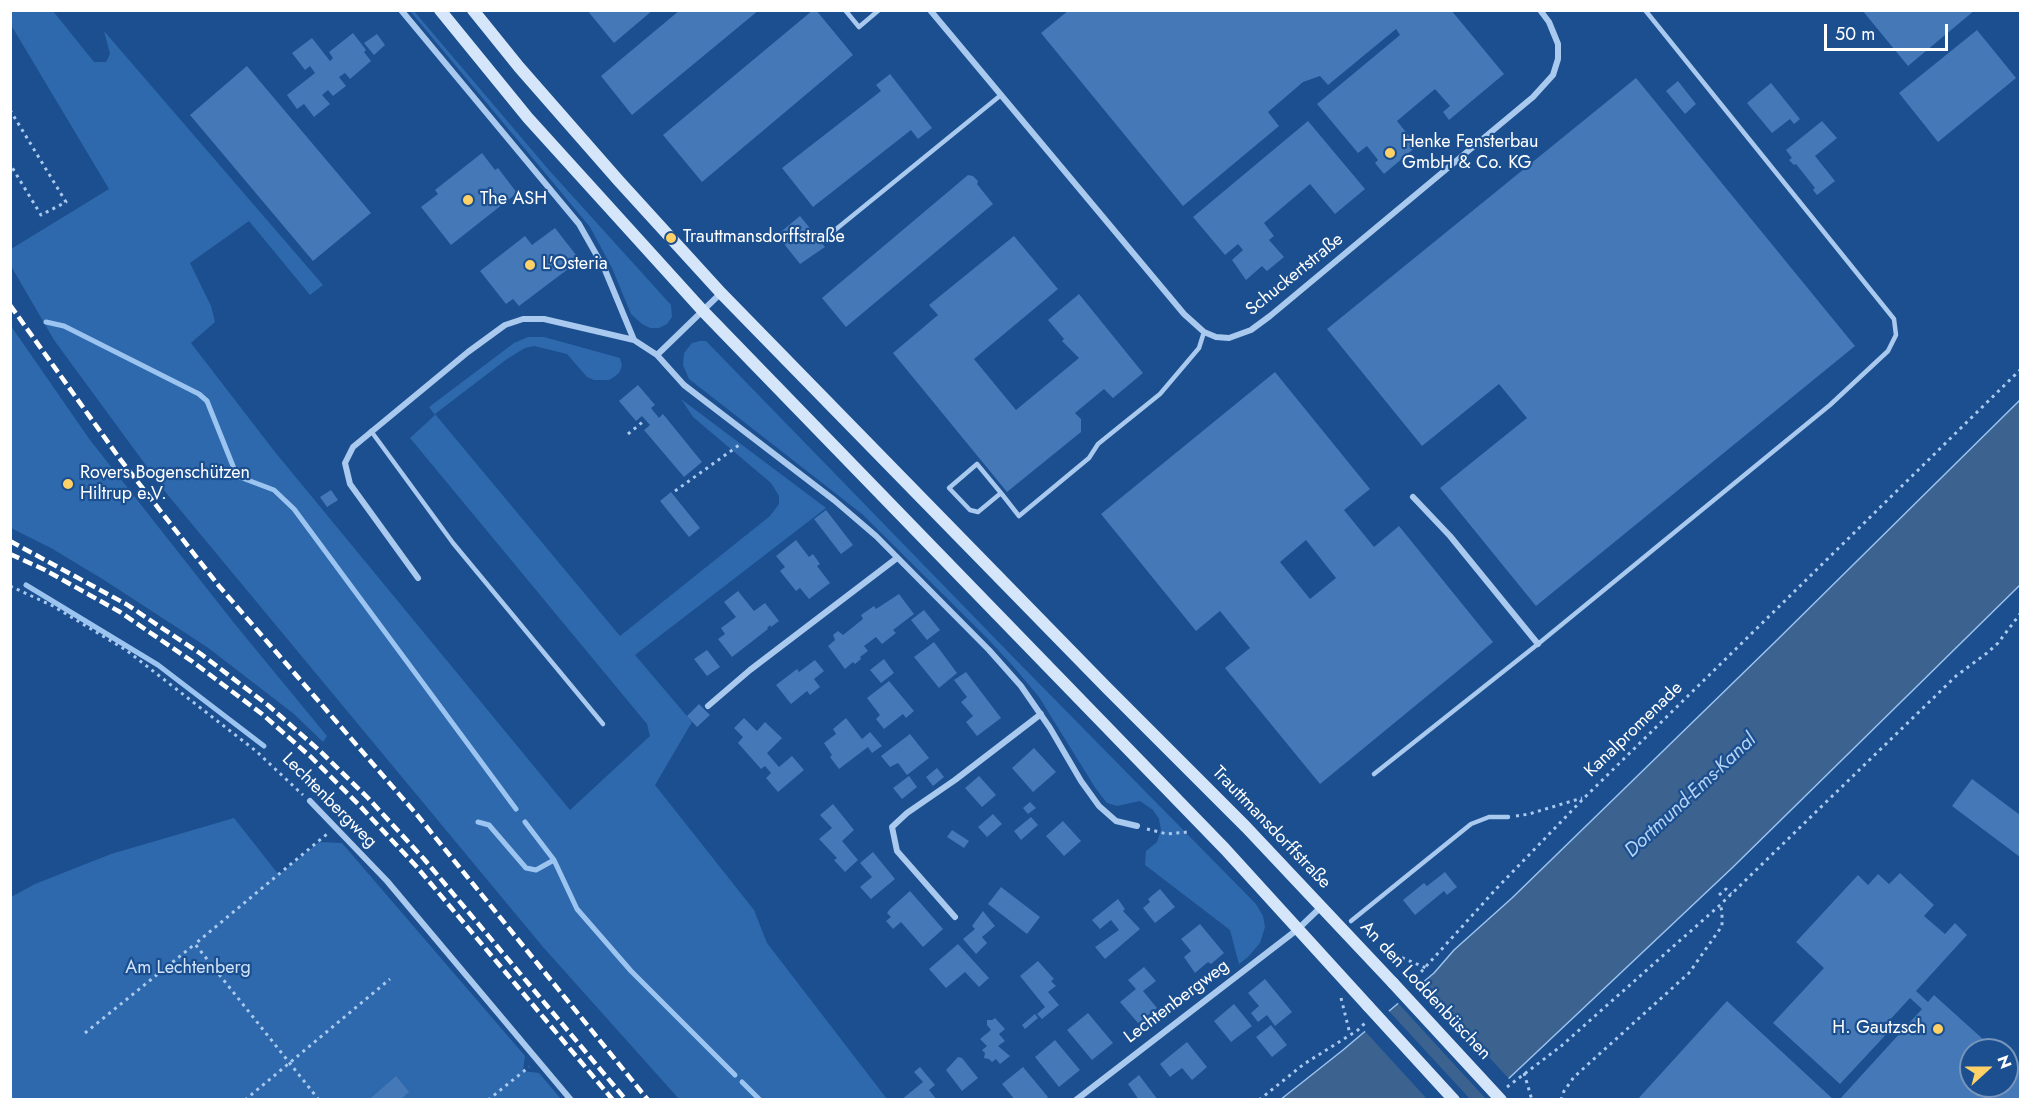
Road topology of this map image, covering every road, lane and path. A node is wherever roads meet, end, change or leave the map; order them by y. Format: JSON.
{"nodes":[{"id":1,"x":401,"y":10,"type":"edge"},
{"id":2,"x":440,"y":10,"type":"edge"},
{"id":3,"x":473,"y":10,"type":"edge"},
{"id":4,"x":845,"y":10,"type":"edge"},
{"id":5,"x":879,"y":10,"type":"edge"},
{"id":6,"x":930,"y":10,"type":"edge"},
{"id":7,"x":1540,"y":10,"type":"edge"},
{"id":8,"x":1645,"y":10,"type":"edge"},
{"id":9,"x":1001,"y":95,"type":"junction"},
{"id":10,"x":10,"y":110,"type":"edge"},
{"id":11,"x":10,"y":164,"type":"edge"},
{"id":12,"x":835,"y":230,"type":"dead end"},
{"id":13,"x":721,"y":293,"type":"junction"},
{"id":14,"x":703,"y":311,"type":"junction"},
{"id":15,"x":1204,"y":332,"type":"junction"},
{"id":16,"x":634,"y":340,"type":"junction"},
{"id":17,"x":657,"y":355,"type":"junction"},
{"id":18,"x":2020,"y":370,"type":"edge"},
{"id":19,"x":645,"y":420,"type":"dead end"},
{"id":20,"x":371,"y":431,"type":"junction"},
{"id":21,"x":628,"y":434,"type":"dead end"},
{"id":22,"x":750,"y":437,"type":"junction"},
{"id":23,"x":675,"y":491,"type":"dead end"},
{"id":24,"x":1001,"y":493,"type":"junction"},
{"id":25,"x":1413,"y":498,"type":"dead end"},
{"id":26,"x":897,"y":558,"type":"junction"},
{"id":27,"x":418,"y":578,"type":"dead end"},
{"id":28,"x":10,"y":586,"type":"edge"},
{"id":29,"x":2020,"y":614,"type":"edge"},
{"id":30,"x":1538,"y":644,"type":"junction"},
{"id":31,"x":708,"y":706,"type":"dead end"},
{"id":32,"x":1041,"y":714,"type":"junction"},
{"id":33,"x":603,"y":724,"type":"dead end"},
{"id":34,"x":1374,"y":774,"type":"dead end"},
{"id":35,"x":1584,"y":798,"type":"junction"},
{"id":36,"x":310,"y":801,"type":"joint"},
{"id":37,"x":1508,"y":817,"type":"joint"},
{"id":38,"x":1137,"y":826,"type":"joint"},
{"id":39,"x":336,"y":827,"type":"junction"},
{"id":40,"x":1192,"y":831,"type":"dead end"},
{"id":41,"x":1731,"y":894,"type":"junction"},
{"id":42,"x":1719,"y":895,"type":"dead end"},
{"id":43,"x":1720,"y":905,"type":"junction"},
{"id":44,"x":1323,"y":906,"type":"junction"},
{"id":45,"x":956,"y":917,"type":"dead end"},
{"id":46,"x":1351,"y":921,"type":"dead end"},
{"id":47,"x":1298,"y":929,"type":"junction"},
{"id":48,"x":195,"y":944,"type":"junction"},
{"id":49,"x":1390,"y":961,"type":"dead end"},
{"id":50,"x":1426,"y":968,"type":"junction"},
{"id":51,"x":390,"y":979,"type":"dead end"},
{"id":52,"x":1411,"y":983,"type":"dead end"},
{"id":53,"x":1340,"y":991,"type":"dead end"},
{"id":54,"x":1366,"y":1023,"type":"dead end"},
{"id":55,"x":85,"y":1033,"type":"dead end"},
{"id":56,"x":1350,"y":1034,"type":"junction"},
{"id":57,"x":538,"y":1061,"type":"junction"},
{"id":58,"x":290,"y":1063,"type":"junction"},
{"id":59,"x":1524,"y":1073,"type":"junction"},
{"id":60,"x":1501,"y":1096,"type":"edge"},
{"id":61,"x":245,"y":1100,"type":"edge"},
{"id":62,"x":319,"y":1100,"type":"edge"},
{"id":63,"x":488,"y":1100,"type":"edge"},
{"id":64,"x":571,"y":1100,"type":"edge"},
{"id":65,"x":1076,"y":1100,"type":"edge"},
{"id":66,"x":1259,"y":1100,"type":"edge"},
{"id":67,"x":1454,"y":1100,"type":"edge"},
{"id":68,"x":1532,"y":1100,"type":"edge"},
{"id":69,"x":1561,"y":1100,"type":"edge"}],
"edges":[{"from":1,"to":16,"type":"street"},
{"from":2,"to":14,"type":"main road"},
{"from":3,"to":13,"type":"main road","name":"Trauttmansdorffstraße"},
{"from":4,"to":5,"type":"lane"},
{"from":6,"to":9,"type":"street"},
{"from":7,"to":15,"type":"street","name":"Schuckertstraße"},
{"from":8,"to":30,"type":"lane"},
{"from":9,"to":12,"type":"lane"},
{"from":9,"to":15,"type":"street"},
{"from":10,"to":11,"type":"path"},
{"from":13,"to":14,"type":"street"},
{"from":13,"to":44,"type":"main road","name":"Trauttmansdorffstraße"},
{"from":14,"to":17,"type":"street"},
{"from":14,"to":47,"type":"main road"},
{"from":15,"to":24,"type":"lane"},
{"from":16,"to":17,"type":"street"},
{"from":16,"to":20,"type":"street"},
{"from":17,"to":22,"type":"street"},
{"from":18,"to":35,"type":"path","name":"Kanalpromenade"},
{"from":19,"to":21,"type":"path"},
{"from":20,"to":27,"type":"street"},
{"from":20,"to":33,"type":"lane"},
{"from":22,"to":23,"type":"path"},
{"from":22,"to":26,"type":"street"},
{"from":24,"to":24,"type":"lane"},
{"from":25,"to":30,"type":"street"},
{"from":26,"to":31,"type":"street"},
{"from":26,"to":32,"type":"street"},
{"from":28,"to":36,"type":"path","name":"Lechtenbergweg"},
{"from":29,"to":41,"type":"path"},
{"from":30,"to":34,"type":"lane"},
{"from":32,"to":38,"type":"street"},
{"from":32,"to":45,"type":"street"},
{"from":35,"to":37,"type":"path"},
{"from":35,"to":50,"type":"path","name":"Kanalpromenade"},
{"from":36,"to":39,"type":"street","name":"Lechtenbergweg"},
{"from":37,"to":46,"type":"lane"},
{"from":38,"to":40,"type":"path"},
{"from":39,"to":48,"type":"path"},
{"from":39,"to":57,"type":"street","name":"Lechtenbergweg"},
{"from":41,"to":42,"type":"path"},
{"from":41,"to":43,"type":"path"},
{"from":43,"to":59,"type":"path"},
{"from":43,"to":69,"type":"path"},
{"from":44,"to":47,"type":"street","name":"Trauttmansdorffstraße"},
{"from":44,"to":60,"type":"main road","name":"An den Loddenbüschen","bridge":true},
{"from":47,"to":65,"type":"street","name":"Lechtenbergweg"},
{"from":47,"to":67,"type":"main road","bridge":true},
{"from":48,"to":55,"type":"path"},
{"from":48,"to":58,"type":"path"},
{"from":49,"to":50,"type":"path"},
{"from":50,"to":52,"type":"path","name":"Kanalpromenade"},
{"from":51,"to":58,"type":"path"},
{"from":53,"to":56,"type":"path"},
{"from":54,"to":56,"type":"path"},
{"from":56,"to":66,"type":"path"},
{"from":57,"to":63,"type":"path"},
{"from":57,"to":64,"type":"street","name":"Lechtenbergweg"},
{"from":58,"to":61,"type":"path"},
{"from":58,"to":62,"type":"path"},
{"from":59,"to":60,"type":"path"},
{"from":59,"to":68,"type":"path"}]}
